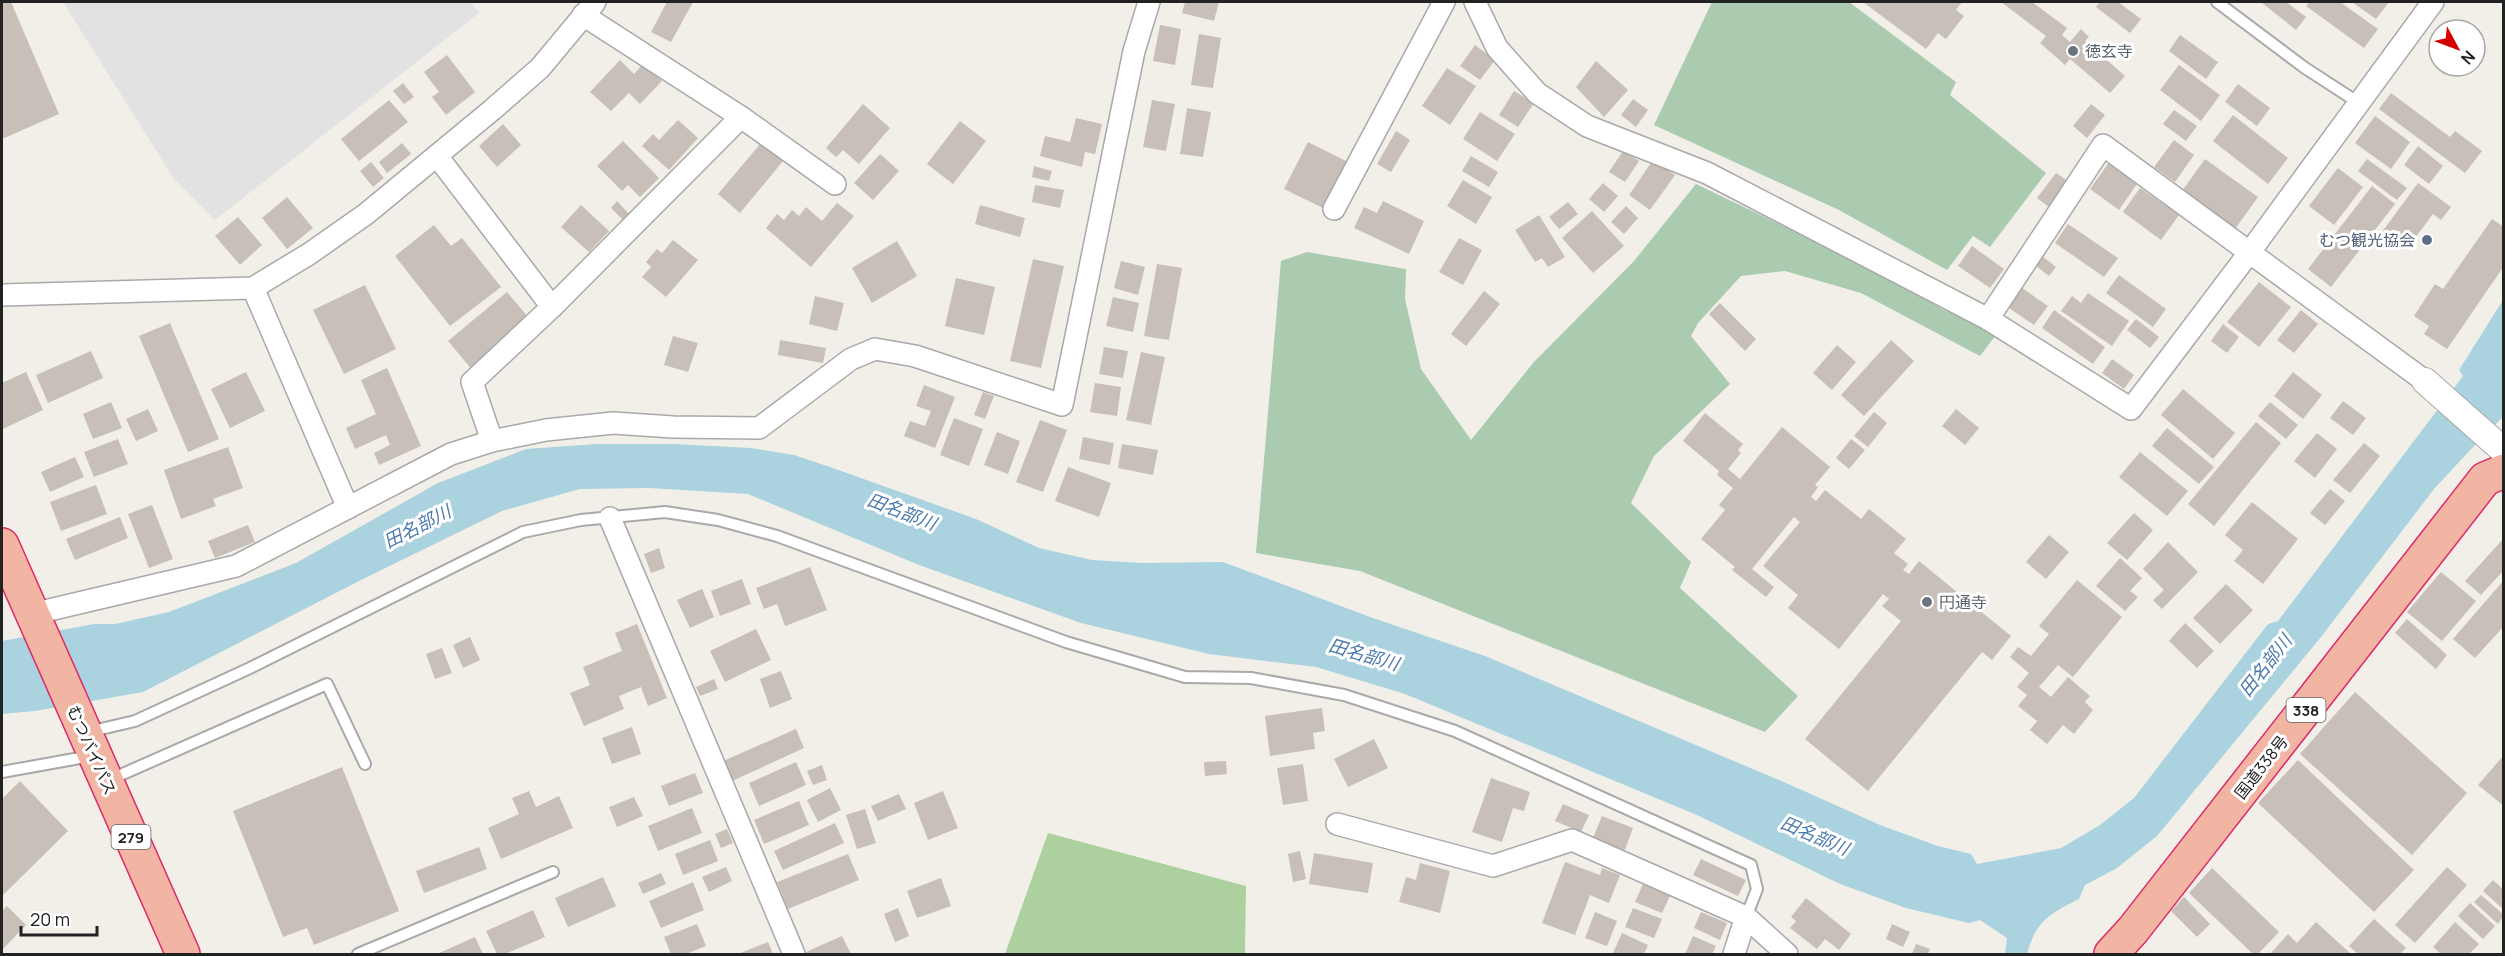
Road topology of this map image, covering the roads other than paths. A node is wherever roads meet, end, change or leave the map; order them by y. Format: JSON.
{"nodes":[{"id":1,"x":1149,"y":2,"type":"edge"},
{"id":2,"x":1444,"y":2,"type":"edge"},
{"id":3,"x":1475,"y":2,"type":"edge"},
{"id":4,"x":2217,"y":2,"type":"edge"},
{"id":5,"x":2433,"y":2,"type":"edge"},
{"id":6,"x":589,"y":8,"type":"edge"},
{"id":7,"x":2359,"y":103,"type":"junction"},
{"id":8,"x":741,"y":117,"type":"junction"},
{"id":9,"x":437,"y":156,"type":"junction"},
{"id":10,"x":835,"y":184,"type":"dead end"},
{"id":11,"x":1334,"y":209,"type":"dead end"},
{"id":12,"x":2249,"y":253,"type":"junction"},
{"id":13,"x":253,"y":288,"type":"junction"},
{"id":14,"x":2,"y":295,"type":"edge"},
{"id":15,"x":552,"y":307,"type":"junction"},
{"id":16,"x":1988,"y":319,"type":"junction"},
{"id":17,"x":2425,"y":381,"type":"joint"},
{"id":18,"x":492,"y":441,"type":"junction"},
{"id":19,"x":2502,"y":456,"type":"edge"},
{"id":20,"x":348,"y":508,"type":"junction"},
{"id":21,"x":610,"y":518,"type":"junction"},
{"id":22,"x":2,"y":544,"type":"edge"},
{"id":23,"x":36,"y":621,"type":"junction"},
{"id":24,"x":91,"y":747,"type":"junction"},
{"id":25,"x":365,"y":764,"type":"dead end"},
{"id":26,"x":2,"y":772,"type":"edge"},
{"id":27,"x":1337,"y":824,"type":"dead end"},
{"id":28,"x":553,"y":872,"type":"dead end"},
{"id":29,"x":1746,"y":917,"type":"junction"},
{"id":30,"x":183,"y":954,"type":"edge"},
{"id":31,"x":358,"y":954,"type":"edge"},
{"id":32,"x":794,"y":954,"type":"edge"},
{"id":33,"x":1734,"y":954,"type":"edge"},
{"id":34,"x":1787,"y":954,"type":"edge"},
{"id":35,"x":2111,"y":954,"type":"edge"}],
"edges":[{"from":1,"to":18,"type":"street"},
{"from":2,"to":11,"type":"street"},
{"from":3,"to":16,"type":"street"},
{"from":4,"to":7,"type":"lane"},
{"from":5,"to":7,"type":"street"},
{"from":6,"to":8,"type":"street"},
{"from":6,"to":9,"type":"street"},
{"from":7,"to":12,"type":"street"},
{"from":8,"to":10,"type":"street"},
{"from":8,"to":15,"type":"street"},
{"from":9,"to":13,"type":"street"},
{"from":9,"to":15,"type":"street"},
{"from":12,"to":16,"type":"street"},
{"from":12,"to":16,"type":"street"},
{"from":12,"to":17,"type":"street"},
{"from":13,"to":14,"type":"street"},
{"from":13,"to":20,"type":"street"},
{"from":15,"to":18,"type":"street"},
{"from":17,"to":19,"type":"street"},
{"from":18,"to":20,"type":"street"},
{"from":19,"to":35,"type":"highway","name":"国道338号","number":"338"},
{"from":20,"to":23,"type":"street"},
{"from":21,"to":24,"type":"lane"},
{"from":21,"to":29,"type":"lane"},
{"from":21,"to":32,"type":"street"},
{"from":22,"to":23,"type":"highway","name":"むつバイパス","number":"279"},
{"from":23,"to":24,"type":"highway","name":"むつバイパス","number":"279"},
{"from":24,"to":25,"type":"lane"},
{"from":24,"to":26,"type":"lane"},
{"from":24,"to":30,"type":"highway","name":"むつバイパス","number":"279"},
{"from":27,"to":29,"type":"street"},
{"from":28,"to":31,"type":"lane"},
{"from":29,"to":33,"type":"street"},
{"from":29,"to":34,"type":"street"}]}
